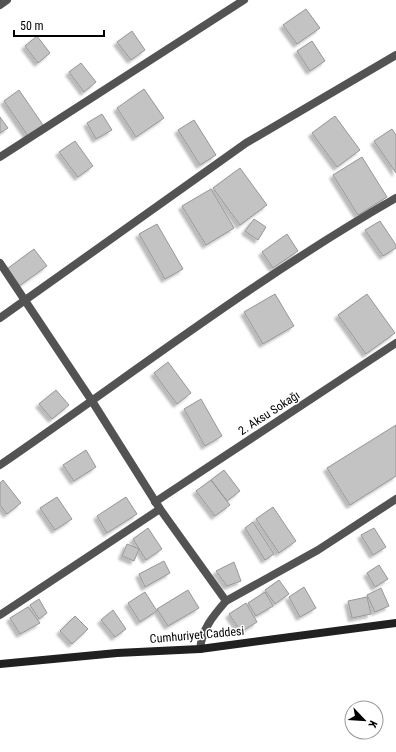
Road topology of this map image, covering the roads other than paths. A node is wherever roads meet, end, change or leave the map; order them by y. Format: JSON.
{"nodes":[{"id":1,"x":7,"y":0,"type":"edge"},
{"id":2,"x":244,"y":0,"type":"edge"},
{"id":3,"x":0,"y":5,"type":"edge"},
{"id":4,"x":396,"y":55,"type":"edge"},
{"id":5,"x":0,"y":156,"type":"edge"},
{"id":6,"x":396,"y":198,"type":"edge"},
{"id":7,"x":0,"y":263,"type":"edge"},
{"id":8,"x":24,"y":301,"type":"junction"},
{"id":9,"x":0,"y":318,"type":"edge"},
{"id":10,"x":396,"y":344,"type":"edge"},
{"id":11,"x":92,"y":401,"type":"junction"},
{"id":12,"x":0,"y":465,"type":"edge"},
{"id":13,"x":396,"y":499,"type":"edge"},
{"id":14,"x":158,"y":506,"type":"junction"},
{"id":15,"x":226,"y":601,"type":"junction"},
{"id":16,"x":0,"y":615,"type":"edge"},
{"id":17,"x":396,"y":623,"type":"edge"},
{"id":18,"x":200,"y":649,"type":"junction"},
{"id":19,"x":0,"y":664,"type":"edge"}],
"edges":[{"from":1,"to":3,"type":"street"},
{"from":2,"to":5,"type":"street"},
{"from":4,"to":8,"type":"street"},
{"from":6,"to":11,"type":"street"},
{"from":7,"to":8,"type":"street"},
{"from":8,"to":9,"type":"street"},
{"from":8,"to":11,"type":"street"},
{"from":10,"to":14,"type":"street","name":"2. Aksu Sokağı"},
{"from":11,"to":12,"type":"street"},
{"from":11,"to":14,"type":"street"},
{"from":13,"to":15,"type":"street"},
{"from":14,"to":15,"type":"street"},
{"from":14,"to":16,"type":"street","name":"2. Aksu Sokağı"},
{"from":15,"to":18,"type":"street"},
{"from":17,"to":18,"type":"main road","name":"Cumhuriyet Caddesi"},
{"from":18,"to":19,"type":"main road","name":"Cumhuriyet Caddesi"}]}
